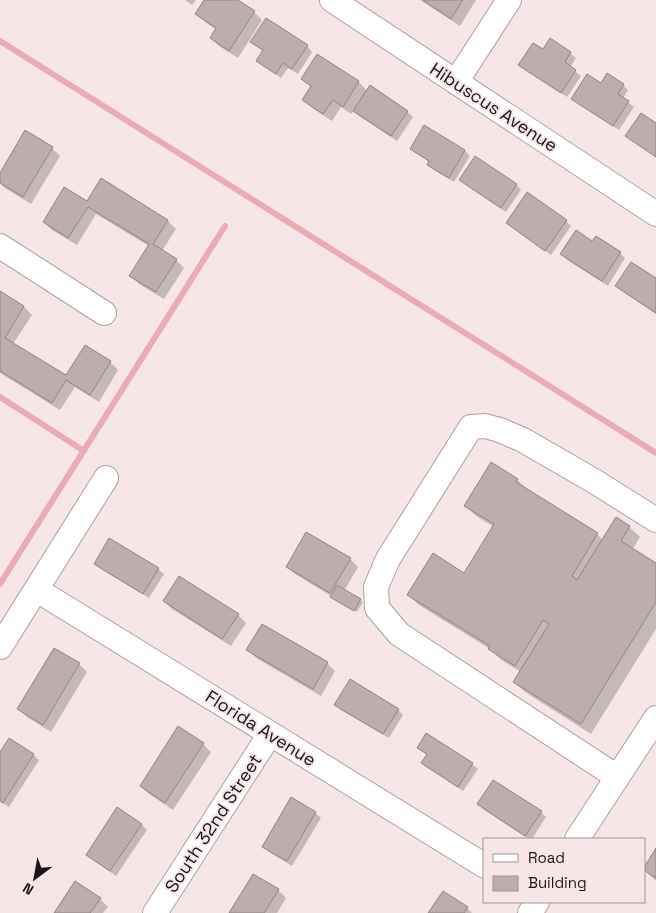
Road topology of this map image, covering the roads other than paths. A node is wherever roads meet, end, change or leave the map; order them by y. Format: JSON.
{"nodes":[{"id":1,"x":332,"y":0,"type":"edge"},
{"id":2,"x":509,"y":0,"type":"edge"},
{"id":3,"x":456,"y":82,"type":"junction"},
{"id":4,"x":656,"y":214,"type":"edge"},
{"id":5,"x":0,"y":246,"type":"edge"},
{"id":6,"x":104,"y":313,"type":"dead end"},
{"id":7,"x":106,"y":478,"type":"dead end"},
{"id":8,"x":656,"y":520,"type":"edge"},
{"id":9,"x":37,"y":590,"type":"junction"},
{"id":10,"x":0,"y":647,"type":"edge"},
{"id":11,"x":656,"y":718,"type":"edge"},
{"id":12,"x":270,"y":734,"type":"junction"},
{"id":13,"x":617,"y":777,"type":"junction"},
{"id":14,"x":578,"y":838,"type":"edge"},
{"id":15,"x":483,"y":865,"type":"edge"},
{"id":16,"x":155,"y":913,"type":"edge"}],
"edges":[{"from":1,"to":3,"type":"street","name":"Hibuscus Avenue"},
{"from":2,"to":3,"type":"street"},
{"from":3,"to":4,"type":"street","name":"Hibuscus Avenue"},
{"from":5,"to":6,"type":"street"},
{"from":7,"to":9,"type":"street"},
{"from":8,"to":13,"type":"street"},
{"from":9,"to":10,"type":"street"},
{"from":9,"to":12,"type":"street","name":"Florida Avenue"},
{"from":11,"to":13,"type":"street"},
{"from":12,"to":15,"type":"street","name":"Florida Avenue"},
{"from":12,"to":16,"type":"street","name":"South 32nd Street"},
{"from":13,"to":14,"type":"street"}]}
